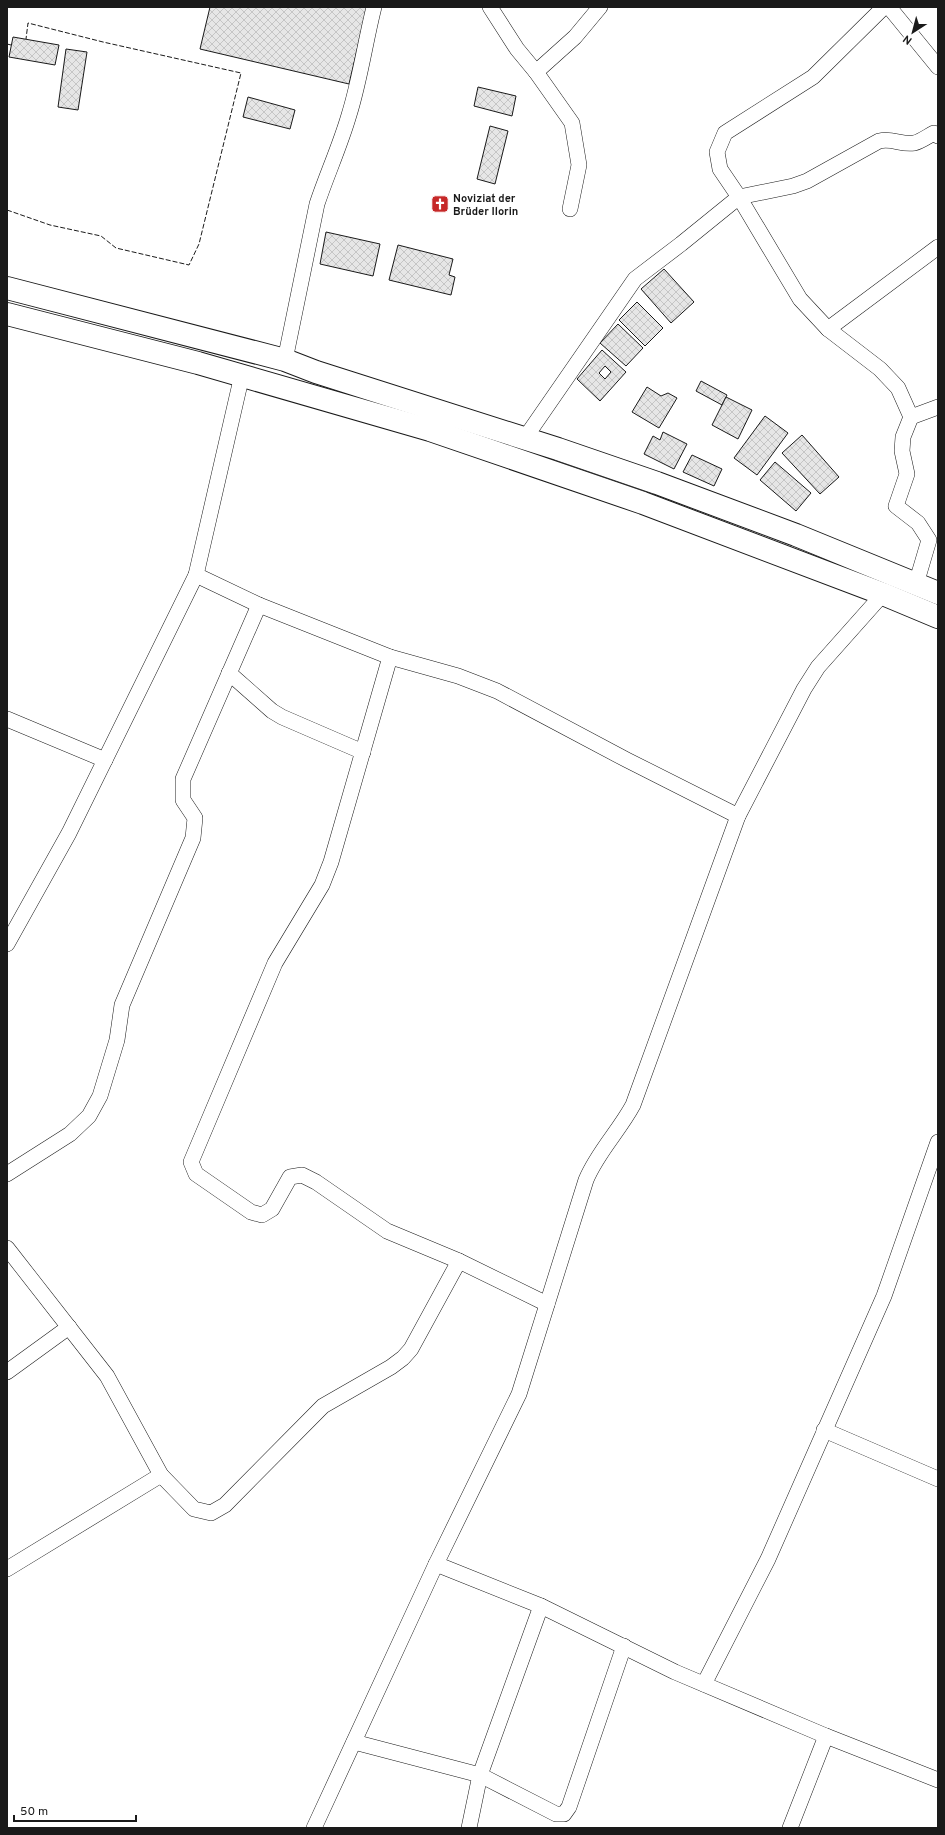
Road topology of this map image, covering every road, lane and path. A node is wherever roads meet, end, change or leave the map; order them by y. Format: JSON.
{"nodes":[{"id":1,"x":374,"y":7,"type":"edge"},
{"id":2,"x":490,"y":7,"type":"edge"},
{"id":3,"x":600,"y":7,"type":"edge"},
{"id":4,"x":884,"y":7,"type":"edge"},
{"id":5,"x":889,"y":7,"type":"edge"},
{"id":6,"x":938,"y":67,"type":"edge"},
{"id":7,"x":536,"y":72,"type":"junction"},
{"id":8,"x":938,"y":136,"type":"edge"},
{"id":9,"x":739,"y":197,"type":"junction"},
{"id":10,"x":570,"y":209,"type":"dead end"},
{"id":11,"x":938,"y":247,"type":"edge"},
{"id":12,"x":7,"y":288,"type":"edge"},
{"id":13,"x":7,"y":314,"type":"edge"},
{"id":14,"x":828,"y":329,"type":"junction"},
{"id":15,"x":285,"y":360,"type":"junction"},
{"id":16,"x":242,"y":375,"type":"junction"},
{"id":17,"x":938,"y":407,"type":"edge"},
{"id":18,"x":911,"y":417,"type":"junction"},
{"id":19,"x":525,"y":438,"type":"junction"},
{"id":20,"x":196,"y":575,"type":"junction"},
{"id":21,"x":916,"y":584,"type":"junction"},
{"id":22,"x":938,"y":593,"type":"edge"},
{"id":23,"x":882,"y":594,"type":"junction"},
{"id":24,"x":259,"y":605,"type":"junction"},
{"id":25,"x":938,"y":617,"type":"edge"},
{"id":26,"x":390,"y":657,"type":"junction"},
{"id":27,"x":229,"y":673,"type":"junction"},
{"id":28,"x":7,"y":719,"type":"edge"},
{"id":29,"x":363,"y":752,"type":"junction"},
{"id":30,"x":105,"y":760,"type":"junction"},
{"id":31,"x":738,"y":816,"type":"junction"},
{"id":32,"x":7,"y":944,"type":"edge"},
{"id":33,"x":938,"y":1142,"type":"edge"},
{"id":34,"x":7,"y":1174,"type":"edge"},
{"id":35,"x":7,"y":1248,"type":"edge"},
{"id":36,"x":459,"y":1261,"type":"junction"},
{"id":37,"x":547,"y":1304,"type":"junction"},
{"id":38,"x":69,"y":1327,"type":"junction"},
{"id":39,"x":7,"y":1372,"type":"edge"},
{"id":40,"x":824,"y":1430,"type":"junction"},
{"id":41,"x":160,"y":1474,"type":"junction"},
{"id":42,"x":938,"y":1479,"type":"edge"},
{"id":43,"x":436,"y":1564,"type":"junction"},
{"id":44,"x":7,"y":1569,"type":"edge"},
{"id":45,"x":541,"y":1606,"type":"junction"},
{"id":46,"x":624,"y":1646,"type":"junction"},
{"id":47,"x":704,"y":1684,"type":"junction"},
{"id":48,"x":826,"y":1736,"type":"junction"},
{"id":49,"x":354,"y":1742,"type":"junction"},
{"id":50,"x":480,"y":1775,"type":"junction"},
{"id":51,"x":938,"y":1780,"type":"edge"},
{"id":52,"x":314,"y":1828,"type":"edge"},
{"id":53,"x":469,"y":1828,"type":"edge"},
{"id":54,"x":790,"y":1828,"type":"edge"}],
"edges":[{"from":1,"to":15,"type":"street"},
{"from":2,"to":7,"type":"street"},
{"from":3,"to":7,"type":"street"},
{"from":4,"to":9,"type":"street"},
{"from":5,"to":6,"type":"street"},
{"from":7,"to":10,"type":"street"},
{"from":8,"to":9,"type":"street"},
{"from":9,"to":14,"type":"street"},
{"from":9,"to":19,"type":"street"},
{"from":11,"to":14,"type":"street"},
{"from":12,"to":15,"type":"highway"},
{"from":13,"to":16,"type":"highway"},
{"from":14,"to":18,"type":"street"},
{"from":15,"to":19,"type":"highway"},
{"from":16,"to":20,"type":"street"},
{"from":16,"to":23,"type":"highway"},
{"from":17,"to":18,"type":"street"},
{"from":18,"to":21,"type":"street"},
{"from":19,"to":21,"type":"highway"},
{"from":20,"to":24,"type":"street"},
{"from":20,"to":30,"type":"street"},
{"from":21,"to":22,"type":"highway"},
{"from":23,"to":25,"type":"highway"},
{"from":23,"to":31,"type":"street"},
{"from":24,"to":26,"type":"street"},
{"from":24,"to":27,"type":"street"},
{"from":26,"to":29,"type":"street"},
{"from":26,"to":31,"type":"street"},
{"from":27,"to":29,"type":"street"},
{"from":27,"to":34,"type":"street"},
{"from":28,"to":30,"type":"street"},
{"from":29,"to":36,"type":"street"},
{"from":30,"to":32,"type":"street"},
{"from":31,"to":37,"type":"street"},
{"from":33,"to":40,"type":"street"},
{"from":35,"to":38,"type":"street"},
{"from":36,"to":37,"type":"street"},
{"from":36,"to":41,"type":"street"},
{"from":37,"to":43,"type":"street"},
{"from":38,"to":39,"type":"street"},
{"from":38,"to":41,"type":"street"},
{"from":40,"to":42,"type":"street"},
{"from":40,"to":47,"type":"street"},
{"from":41,"to":44,"type":"street"},
{"from":43,"to":45,"type":"street"},
{"from":43,"to":49,"type":"street"},
{"from":45,"to":46,"type":"street"},
{"from":45,"to":50,"type":"street"},
{"from":46,"to":47,"type":"street"},
{"from":46,"to":50,"type":"street"},
{"from":47,"to":48,"type":"street"},
{"from":48,"to":51,"type":"street"},
{"from":48,"to":54,"type":"street"},
{"from":49,"to":50,"type":"street"},
{"from":49,"to":52,"type":"street"},
{"from":50,"to":53,"type":"street"}]}
